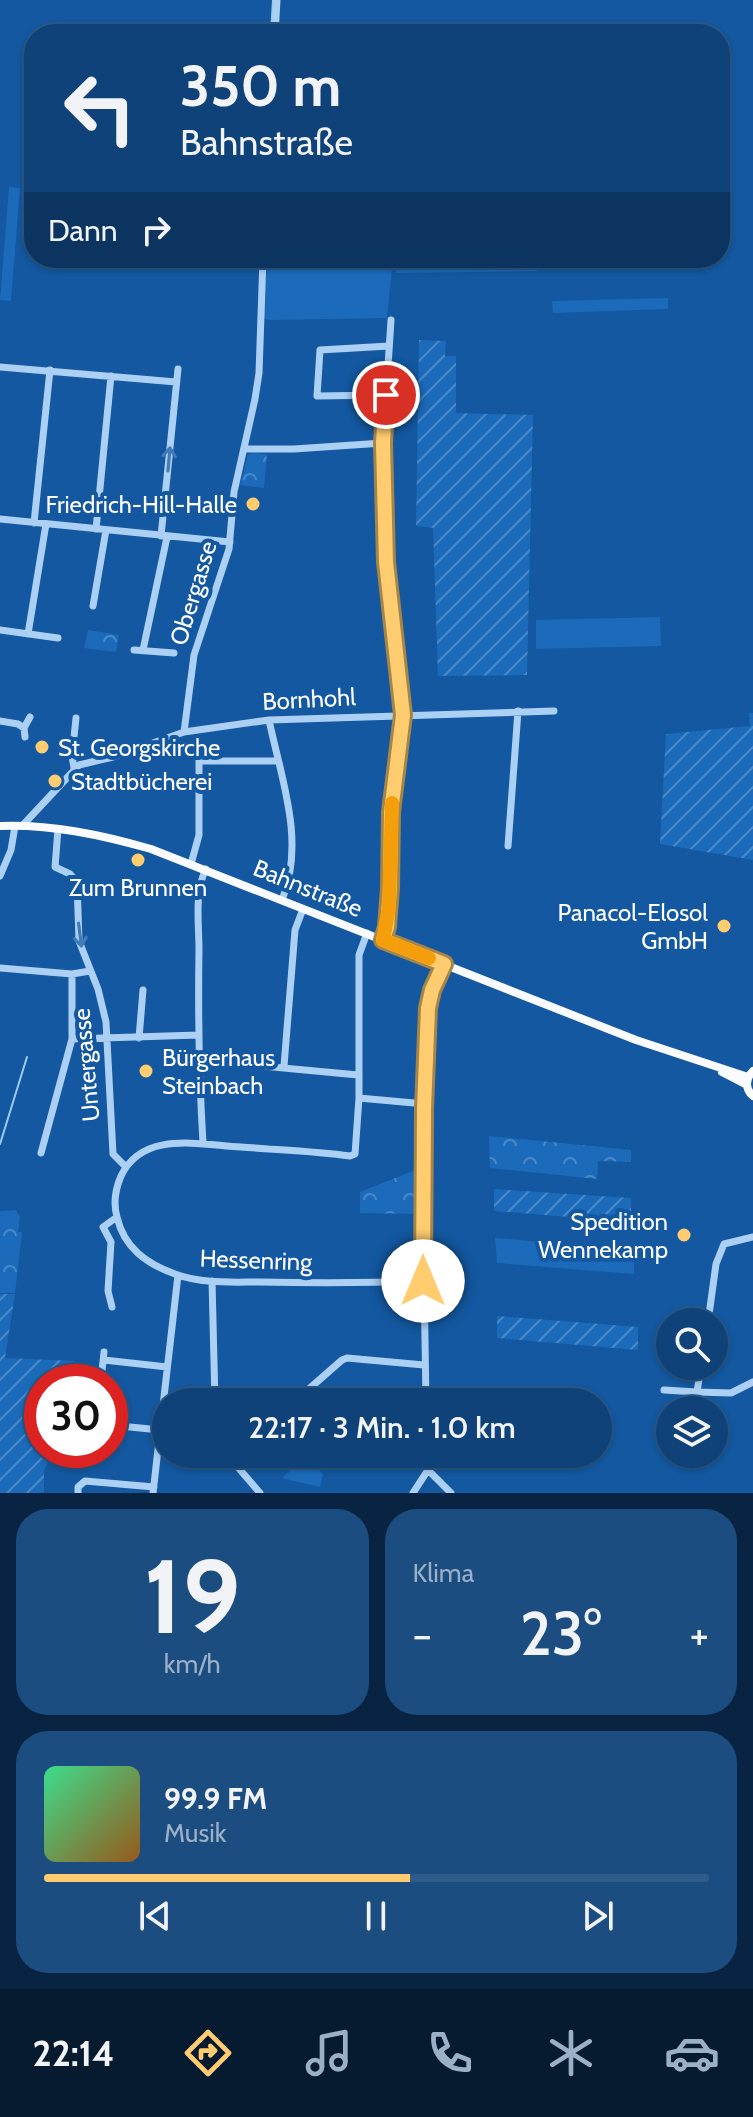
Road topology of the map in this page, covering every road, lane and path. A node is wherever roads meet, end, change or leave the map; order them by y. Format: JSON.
{"nodes":[{"id":1,"x":277,"y":0,"type":"edge"},
{"id":2,"x":276,"y":24,"type":"edge"},
{"id":3,"x":263,"y":268,"type":"edge"},
{"id":4,"x":391,"y":320,"type":"dead end"},
{"id":5,"x":389,"y":346,"type":"junction"},
{"id":6,"x":0,"y":367,"type":"edge"},
{"id":7,"x":178,"y":369,"type":"dead end"},
{"id":8,"x":50,"y":370,"type":"junction"},
{"id":9,"x":111,"y":376,"type":"junction"},
{"id":10,"x":176,"y":382,"type":"junction"},
{"id":11,"x":386,"y":395,"type":"junction"},
{"id":12,"x":383,"y":443,"type":"junction"},
{"id":13,"x":245,"y":449,"type":"junction"},
{"id":14,"x":0,"y":519,"type":"edge"},
{"id":15,"x":34,"y":523,"type":"junction"},
{"id":16,"x":46,"y":524,"type":"junction"},
{"id":17,"x":96,"y":529,"type":"junction"},
{"id":18,"x":106,"y":530,"type":"junction"},
{"id":19,"x":164,"y":537,"type":"junction"},
{"id":20,"x":230,"y":542,"type":"junction"},
{"id":21,"x":93,"y":606,"type":"dead end"},
{"id":22,"x":0,"y":630,"type":"edge"},
{"id":23,"x":28,"y":634,"type":"junction"},
{"id":24,"x":58,"y":638,"type":"dead end"},
{"id":25,"x":174,"y":653,"type":"dead end"},
{"id":26,"x":518,"y":711,"type":"junction"},
{"id":27,"x":554,"y":711,"type":"dead end"},
{"id":28,"x":403,"y":715,"type":"junction"},
{"id":29,"x":30,"y":717,"type":"dead end"},
{"id":30,"x":76,"y":718,"type":"dead end"},
{"id":31,"x":269,"y":720,"type":"junction"},
{"id":32,"x":0,"y":721,"type":"edge"},
{"id":33,"x":184,"y":732,"type":"junction"},
{"id":34,"x":278,"y":761,"type":"junction"},
{"id":35,"x":74,"y":768,"type":"junction"},
{"id":36,"x":0,"y":826,"type":"edge"},
{"id":37,"x":18,"y":826,"type":"junction"},
{"id":38,"x":58,"y":829,"type":"junction"},
{"id":39,"x":508,"y":846,"type":"dead end"},
{"id":40,"x":191,"y":864,"type":"junction"},
{"id":41,"x":206,"y":869,"type":"junction"},
{"id":42,"x":0,"y":876,"type":"edge"},
{"id":43,"x":282,"y":900,"type":"junction"},
{"id":44,"x":303,"y":909,"type":"junction"},
{"id":45,"x":367,"y":933,"type":"junction"},
{"id":46,"x":383,"y":940,"type":"junction"},
{"id":47,"x":444,"y":964,"type":"junction"},
{"id":48,"x":0,"y":968,"type":"edge"},
{"id":49,"x":90,"y":971,"type":"junction"},
{"id":50,"x":72,"y":974,"type":"junction"},
{"id":51,"x":143,"y":990,"type":"dead end"},
{"id":52,"x":198,"y":1035,"type":"junction"},
{"id":53,"x":139,"y":1038,"type":"junction"},
{"id":54,"x":72,"y":1039,"type":"junction"},
{"id":55,"x":108,"y":1039,"type":"junction"},
{"id":56,"x":199,"y":1060,"type":"junction"},
{"id":57,"x":284,"y":1066,"type":"junction"},
{"id":58,"x":358,"y":1075,"type":"junction"},
{"id":59,"x":749,"y":1078,"type":"edge"},
{"id":60,"x":753,"y":1096,"type":"edge"},
{"id":61,"x":359,"y":1098,"type":"junction"},
{"id":62,"x":425,"y":1104,"type":"junction"},
{"id":63,"x":203,"y":1143,"type":"junction"},
{"id":64,"x":41,"y":1153,"type":"dead end"},
{"id":65,"x":125,"y":1166,"type":"junction"},
{"id":66,"x":117,"y":1217,"type":"junction"},
{"id":67,"x":125,"y":1237,"type":"junction"},
{"id":68,"x":753,"y":1237,"type":"edge"},
{"id":69,"x":111,"y":1242,"type":"junction"},
{"id":70,"x":178,"y":1275,"type":"junction"},
{"id":71,"x":212,"y":1281,"type":"junction"},
{"id":72,"x":423,"y":1281,"type":"junction"},
{"id":73,"x":112,"y":1307,"type":"dead end"},
{"id":74,"x":710,"y":1308,"type":"edge"},
{"id":75,"x":103,"y":1364,"type":"edge"},
{"id":76,"x":424,"y":1365,"type":"junction"},
{"id":77,"x":167,"y":1367,"type":"junction"},
{"id":78,"x":699,"y":1380,"type":"edge"},
{"id":79,"x":753,"y":1382,"type":"edge"},
{"id":80,"x":165,"y":1388,"type":"edge"},
{"id":81,"x":215,"y":1388,"type":"edge"},
{"id":82,"x":310,"y":1388,"type":"edge"},
{"id":83,"x":425,"y":1388,"type":"edge"},
{"id":84,"x":664,"y":1390,"type":"dead end"},
{"id":85,"x":697,"y":1392,"type":"junction"},
{"id":86,"x":128,"y":1427,"type":"edge"},
{"id":87,"x":152,"y":1429,"type":"edge"},
{"id":88,"x":156,"y":1468,"type":"edge"},
{"id":89,"x":239,"y":1468,"type":"edge"},
{"id":90,"x":428,"y":1470,"type":"joint"},
{"id":91,"x":154,"y":1490,"type":"edge"},
{"id":92,"x":78,"y":1493,"type":"edge"},
{"id":93,"x":260,"y":1493,"type":"edge"},
{"id":94,"x":413,"y":1493,"type":"edge"},
{"id":95,"x":451,"y":1493,"type":"edge"}],
"edges":[{"from":1,"to":2,"type":"street"},
{"from":3,"to":13,"type":"street","name":"Obergasse"},
{"from":4,"to":5,"type":"street"},
{"from":5,"to":11,"type":"street"},
{"from":5,"to":11,"type":"street"},
{"from":6,"to":8,"type":"street"},
{"from":7,"to":10,"type":"street"},
{"from":8,"to":9,"type":"street"},
{"from":8,"to":15,"type":"street"},
{"from":9,"to":10,"type":"street"},
{"from":9,"to":17,"type":"street"},
{"from":19,"to":10,"type":"street","one_way":true},
{"from":11,"to":12,"type":"street"},
{"from":12,"to":13,"type":"street"},
{"from":12,"to":28,"type":"street"},
{"from":13,"to":20,"type":"street","name":"Obergasse"},
{"from":14,"to":15,"type":"street"},
{"from":15,"to":16,"type":"street"},
{"from":16,"to":17,"type":"street"},
{"from":16,"to":23,"type":"street"},
{"from":17,"to":18,"type":"street"},
{"from":18,"to":19,"type":"street"},
{"from":18,"to":21,"type":"street"},
{"from":19,"to":20,"type":"street"},
{"from":19,"to":25,"type":"street"},
{"from":20,"to":33,"type":"street","name":"Obergasse"},
{"from":22,"to":23,"type":"street"},
{"from":23,"to":24,"type":"street"},
{"from":26,"to":27,"type":"street","name":"Bornhohl"},
{"from":26,"to":28,"type":"street","name":"Bornhohl"},
{"from":26,"to":39,"type":"street"},
{"from":28,"to":31,"type":"street","name":"Bornhohl"},
{"from":28,"to":46,"type":"street"},
{"from":29,"to":32,"type":"street"},
{"from":30,"to":35,"type":"street"},
{"from":31,"to":33,"type":"street","name":"Bornhohl"},
{"from":31,"to":34,"type":"street"},
{"from":33,"to":35,"type":"street","name":"Bornhohl"},
{"from":34,"to":40,"type":"street"},
{"from":34,"to":43,"type":"street"},
{"from":35,"to":37,"type":"street"},
{"from":36,"to":37,"type":"main road","name":"Bahnstraße"},
{"from":37,"to":38,"type":"main road","name":"Bahnstraße"},
{"from":37,"to":42,"type":"street"},
{"from":38,"to":40,"type":"main road","name":"Bahnstraße"},
{"from":38,"to":49,"type":"street","name":"Untergasse","one_way":true},
{"from":40,"to":41,"type":"main road","name":"Bahnstraße"},
{"from":41,"to":43,"type":"main road","name":"Bahnstraße"},
{"from":41,"to":52,"type":"street"},
{"from":43,"to":44,"type":"main road","name":"Bahnstraße"},
{"from":44,"to":45,"type":"main road","name":"Bahnstraße"},
{"from":44,"to":57,"type":"street"},
{"from":45,"to":46,"type":"main road","name":"Bahnstraße"},
{"from":45,"to":58,"type":"street"},
{"from":46,"to":47,"type":"main road","name":"Bahnstraße"},
{"from":47,"to":59,"type":"main road","name":"Bahnstraße"},
{"from":47,"to":62,"type":"street"},
{"from":48,"to":50,"type":"street"},
{"from":49,"to":50,"type":"street"},
{"from":49,"to":55,"type":"street","name":"Untergasse"},
{"from":50,"to":54,"type":"street"},
{"from":51,"to":53,"type":"street"},
{"from":52,"to":53,"type":"street"},
{"from":52,"to":56,"type":"street"},
{"from":53,"to":55,"type":"street"},
{"from":54,"to":55,"type":"street"},
{"from":54,"to":64,"type":"street"},
{"from":55,"to":65,"type":"street","name":"Untergasse"},
{"from":56,"to":57,"type":"street"},
{"from":56,"to":63,"type":"street"},
{"from":57,"to":58,"type":"street"},
{"from":58,"to":61,"type":"street"},
{"from":59,"to":60,"type":"main road"},
{"from":61,"to":62,"type":"street"},
{"from":61,"to":63,"type":"street"},
{"from":62,"to":72,"type":"street"},
{"from":63,"to":65,"type":"street"},
{"from":65,"to":66,"type":"street","name":"Hessenring"},
{"from":66,"to":67,"type":"street","name":"Hessenring"},
{"from":66,"to":69,"type":"street"},
{"from":67,"to":69,"type":"street"},
{"from":67,"to":70,"type":"street","name":"Hessenring"},
{"from":68,"to":74,"type":"street"},
{"from":69,"to":73,"type":"street"},
{"from":70,"to":71,"type":"street","name":"Hessenring"},
{"from":70,"to":77,"type":"street"},
{"from":71,"to":72,"type":"street","name":"Hessenring"},
{"from":71,"to":81,"type":"street"},
{"from":72,"to":76,"type":"street"},
{"from":75,"to":77,"type":"street"},
{"from":76,"to":82,"type":"street"},
{"from":76,"to":83,"type":"street"},
{"from":77,"to":80,"type":"street"},
{"from":78,"to":85,"type":"street"},
{"from":79,"to":85,"type":"street"},
{"from":84,"to":85,"type":"street"},
{"from":86,"to":87,"type":"street"},
{"from":88,"to":91,"type":"street"},
{"from":89,"to":93,"type":"street"},
{"from":90,"to":94,"type":"street"},
{"from":90,"to":95,"type":"street"},
{"from":91,"to":92,"type":"street"}]}
